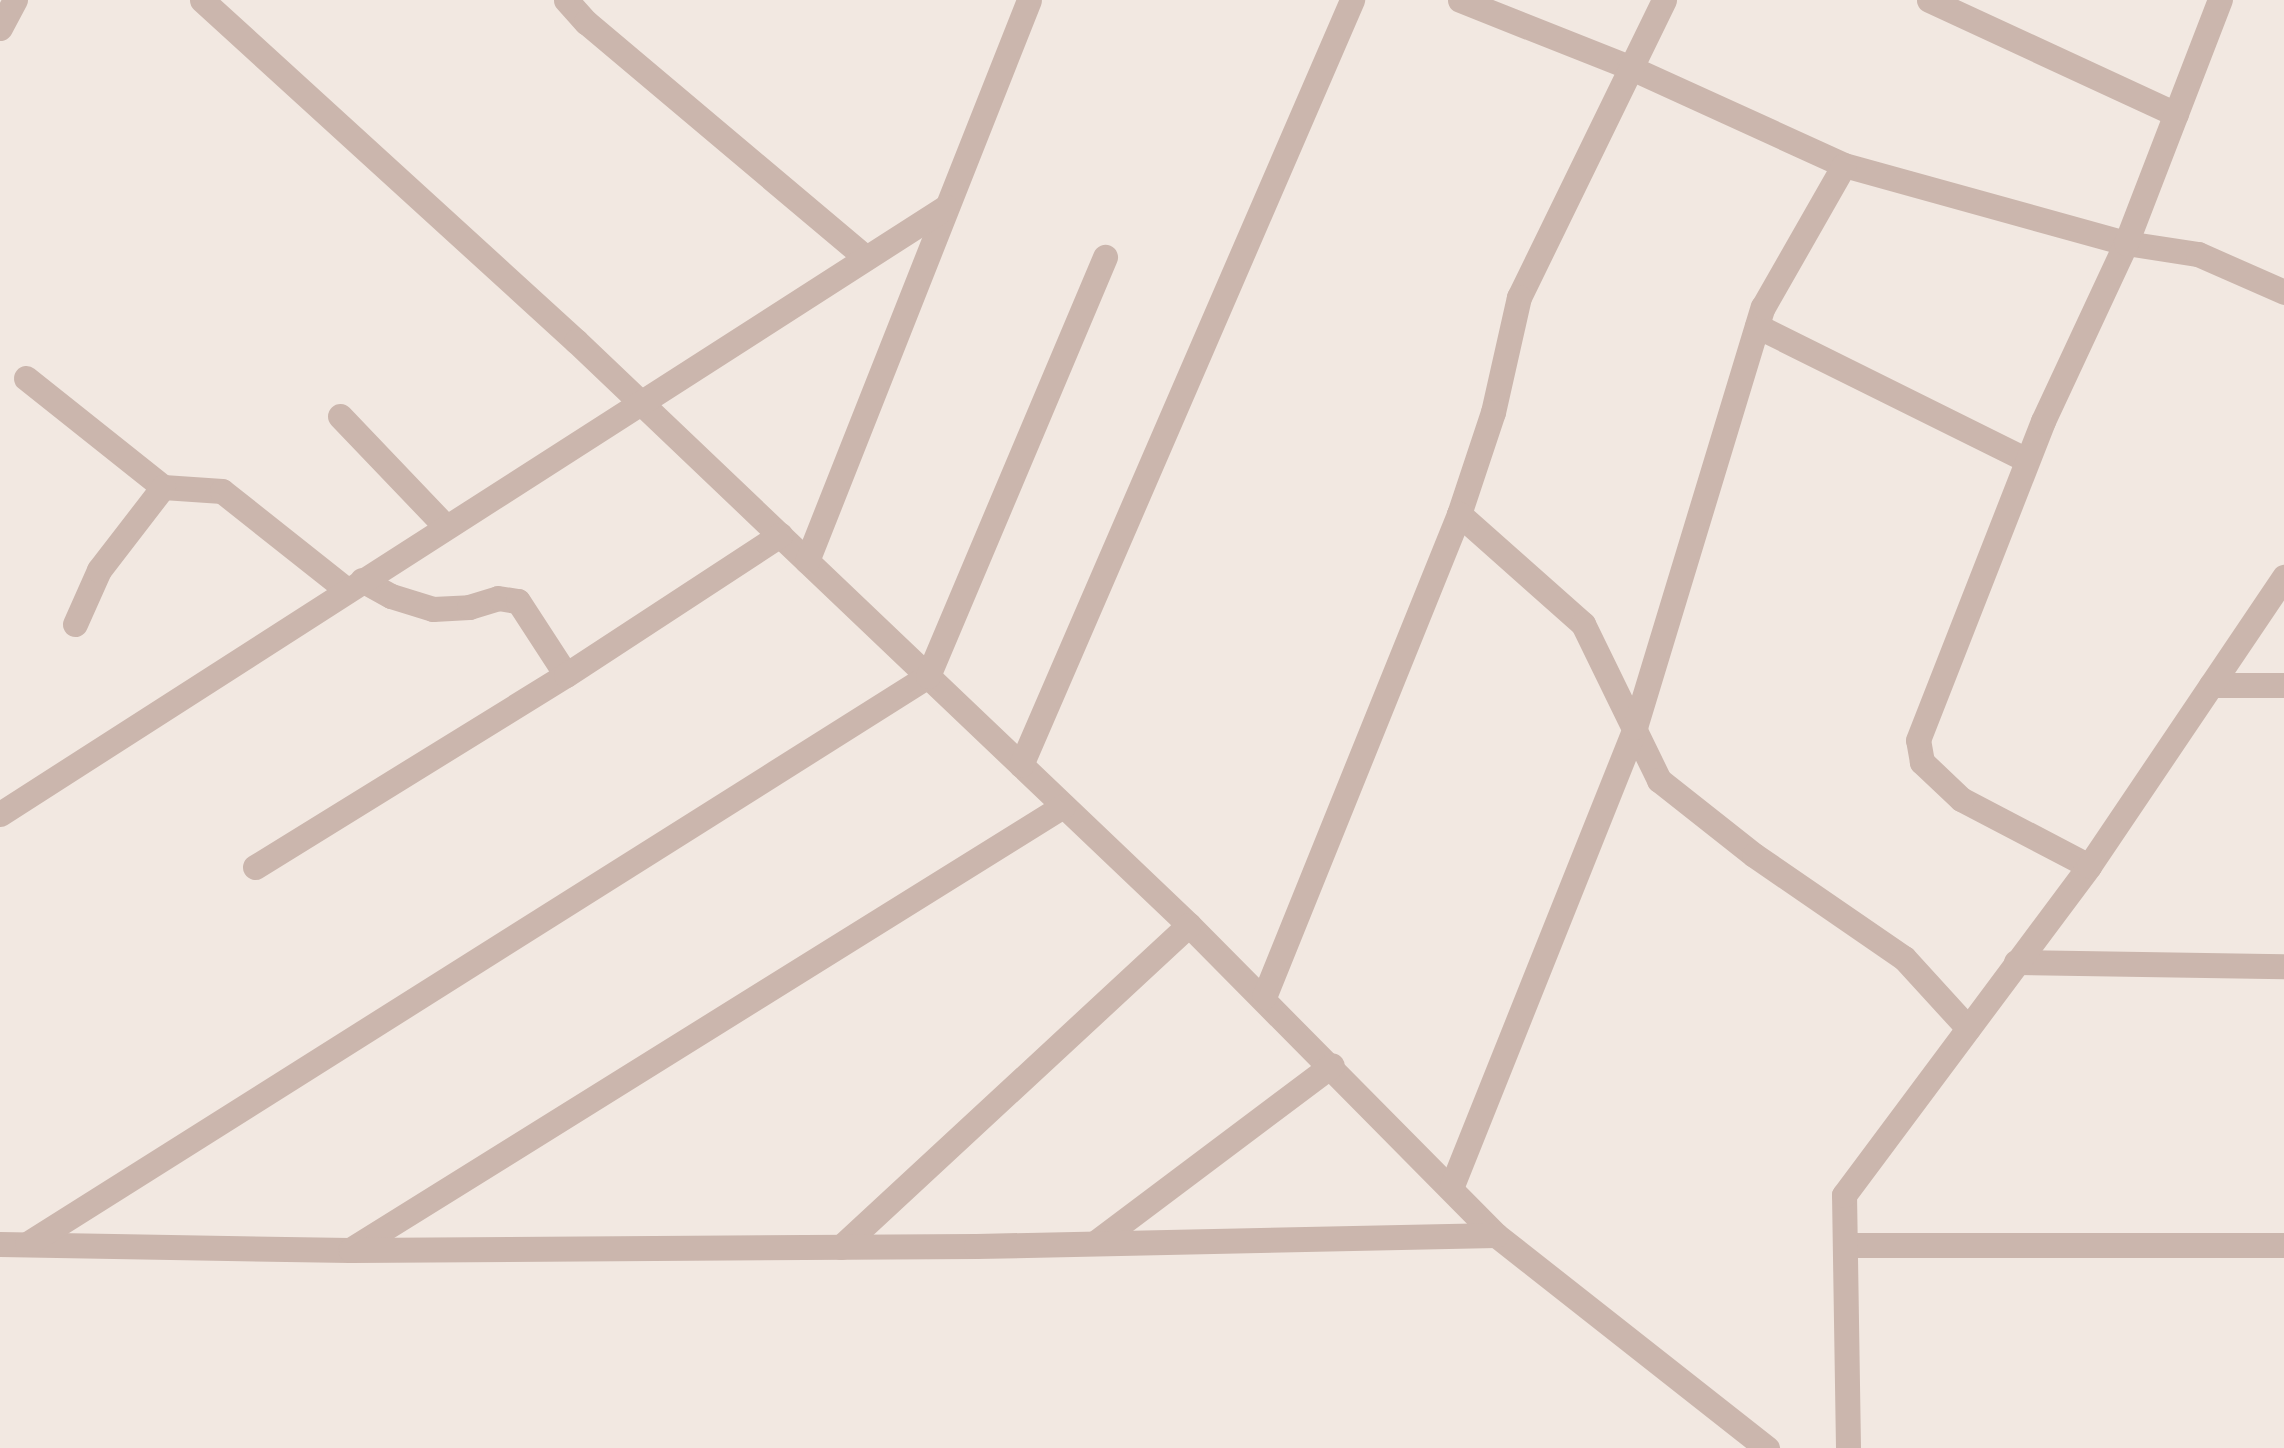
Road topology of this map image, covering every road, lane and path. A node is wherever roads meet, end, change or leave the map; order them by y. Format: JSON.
{"nodes":[{"id":1,"x":15,"y":0,"type":"edge"},
{"id":2,"x":566,"y":0,"type":"edge"},
{"id":3,"x":1028,"y":0,"type":"edge"},
{"id":4,"x":1352,"y":0,"type":"edge"},
{"id":5,"x":1460,"y":0,"type":"edge"},
{"id":6,"x":1664,"y":0,"type":"edge"},
{"id":7,"x":1929,"y":0,"type":"edge"},
{"id":8,"x":2220,"y":0,"type":"edge"},
{"id":9,"x":213,"y":3,"type":"edge"},
{"id":10,"x":0,"y":28,"type":"edge"},
{"id":11,"x":1629,"y":67,"type":"junction"},
{"id":12,"x":2176,"y":114,"type":"junction"},
{"id":13,"x":1844,"y":165,"type":"junction"},
{"id":14,"x":946,"y":207,"type":"junction"},
{"id":15,"x":2126,"y":243,"type":"junction"},
{"id":16,"x":1106,"y":257,"type":"dead end"},
{"id":17,"x":866,"y":258,"type":"junction"},
{"id":18,"x":2284,"y":292,"type":"edge"},
{"id":19,"x":1757,"y":326,"type":"junction"},
{"id":20,"x":26,"y":378,"type":"dead end"},
{"id":21,"x":641,"y":403,"type":"junction"},
{"id":22,"x":340,"y":416,"type":"dead end"},
{"id":23,"x":2027,"y":460,"type":"junction"},
{"id":24,"x":163,"y":487,"type":"junction"},
{"id":25,"x":1458,"y":514,"type":"junction"},
{"id":26,"x":445,"y":526,"type":"junction"},
{"id":27,"x":780,"y":535,"type":"junction"},
{"id":28,"x":807,"y":561,"type":"junction"},
{"id":29,"x":2284,"y":577,"type":"edge"},
{"id":30,"x":354,"y":585,"type":"junction"},
{"id":31,"x":75,"y":624,"type":"dead end"},
{"id":32,"x":566,"y":675,"type":"junction"},
{"id":33,"x":928,"y":676,"type":"junction"},
{"id":34,"x":2284,"y":685,"type":"edge"},
{"id":35,"x":2212,"y":686,"type":"junction"},
{"id":36,"x":1635,"y":726,"type":"junction"},
{"id":37,"x":1022,"y":766,"type":"junction"},
{"id":38,"x":1064,"y":806,"type":"junction"},
{"id":39,"x":0,"y":814,"type":"edge"},
{"id":40,"x":2089,"y":866,"type":"junction"},
{"id":41,"x":255,"y":867,"type":"dead end"},
{"id":42,"x":1189,"y":925,"type":"junction"},
{"id":43,"x":2016,"y":962,"type":"junction"},
{"id":44,"x":2284,"y":966,"type":"edge"},
{"id":45,"x":1264,"y":997,"type":"junction"},
{"id":46,"x":1968,"y":1028,"type":"junction"},
{"id":47,"x":1332,"y":1066,"type":"junction"},
{"id":48,"x":1451,"y":1188,"type":"junction"},
{"id":49,"x":1496,"y":1234,"type":"junction"},
{"id":50,"x":1094,"y":1243,"type":"junction"},
{"id":51,"x":0,"y":1244,"type":"edge"},
{"id":52,"x":28,"y":1244,"type":"junction"},
{"id":53,"x":1845,"y":1245,"type":"junction"},
{"id":54,"x":2284,"y":1245,"type":"edge"},
{"id":55,"x":841,"y":1247,"type":"junction"},
{"id":56,"x":350,"y":1250,"type":"junction"},
{"id":57,"x":1767,"y":1448,"type":"edge"},
{"id":58,"x":1848,"y":1448,"type":"edge"}],
"edges":[{"from":1,"to":10,"type":"street"},
{"from":2,"to":17,"type":"street"},
{"from":3,"to":14,"type":"street"},
{"from":4,"to":37,"type":"street"},
{"from":5,"to":11,"type":"street"},
{"from":6,"to":11,"type":"street"},
{"from":7,"to":12,"type":"street"},
{"from":8,"to":12,"type":"street"},
{"from":9,"to":21,"type":"street"},
{"from":11,"to":13,"type":"street"},
{"from":11,"to":25,"type":"street"},
{"from":12,"to":15,"type":"street"},
{"from":13,"to":15,"type":"street"},
{"from":13,"to":19,"type":"street"},
{"from":14,"to":17,"type":"street"},
{"from":14,"to":28,"type":"street"},
{"from":15,"to":18,"type":"street"},
{"from":15,"to":23,"type":"street"},
{"from":16,"to":33,"type":"street"},
{"from":17,"to":21,"type":"street"},
{"from":19,"to":23,"type":"street"},
{"from":19,"to":36,"type":"street"},
{"from":20,"to":24,"type":"street"},
{"from":21,"to":26,"type":"street"},
{"from":21,"to":27,"type":"street"},
{"from":22,"to":26,"type":"street"},
{"from":23,"to":40,"type":"street"},
{"from":24,"to":30,"type":"street"},
{"from":24,"to":31,"type":"street"},
{"from":25,"to":36,"type":"street"},
{"from":25,"to":45,"type":"street"},
{"from":26,"to":30,"type":"street"},
{"from":27,"to":28,"type":"street"},
{"from":27,"to":32,"type":"street"},
{"from":28,"to":33,"type":"street"},
{"from":29,"to":35,"type":"street"},
{"from":30,"to":32,"type":"street"},
{"from":30,"to":39,"type":"street"},
{"from":32,"to":41,"type":"street"},
{"from":33,"to":37,"type":"street"},
{"from":33,"to":52,"type":"street"},
{"from":34,"to":35,"type":"street"},
{"from":35,"to":40,"type":"street"},
{"from":36,"to":46,"type":"street"},
{"from":36,"to":48,"type":"street"},
{"from":37,"to":38,"type":"street"},
{"from":38,"to":42,"type":"street"},
{"from":38,"to":56,"type":"street"},
{"from":40,"to":43,"type":"street"},
{"from":42,"to":45,"type":"street"},
{"from":42,"to":55,"type":"street"},
{"from":43,"to":44,"type":"street"},
{"from":43,"to":46,"type":"street"},
{"from":45,"to":47,"type":"street"},
{"from":46,"to":53,"type":"street"},
{"from":47,"to":48,"type":"street"},
{"from":47,"to":50,"type":"street"},
{"from":48,"to":49,"type":"street"},
{"from":49,"to":50,"type":"street"},
{"from":49,"to":57,"type":"street"},
{"from":50,"to":55,"type":"street"},
{"from":51,"to":52,"type":"street"},
{"from":52,"to":56,"type":"street"},
{"from":53,"to":54,"type":"street"},
{"from":53,"to":58,"type":"street"},
{"from":55,"to":56,"type":"street"}]}
